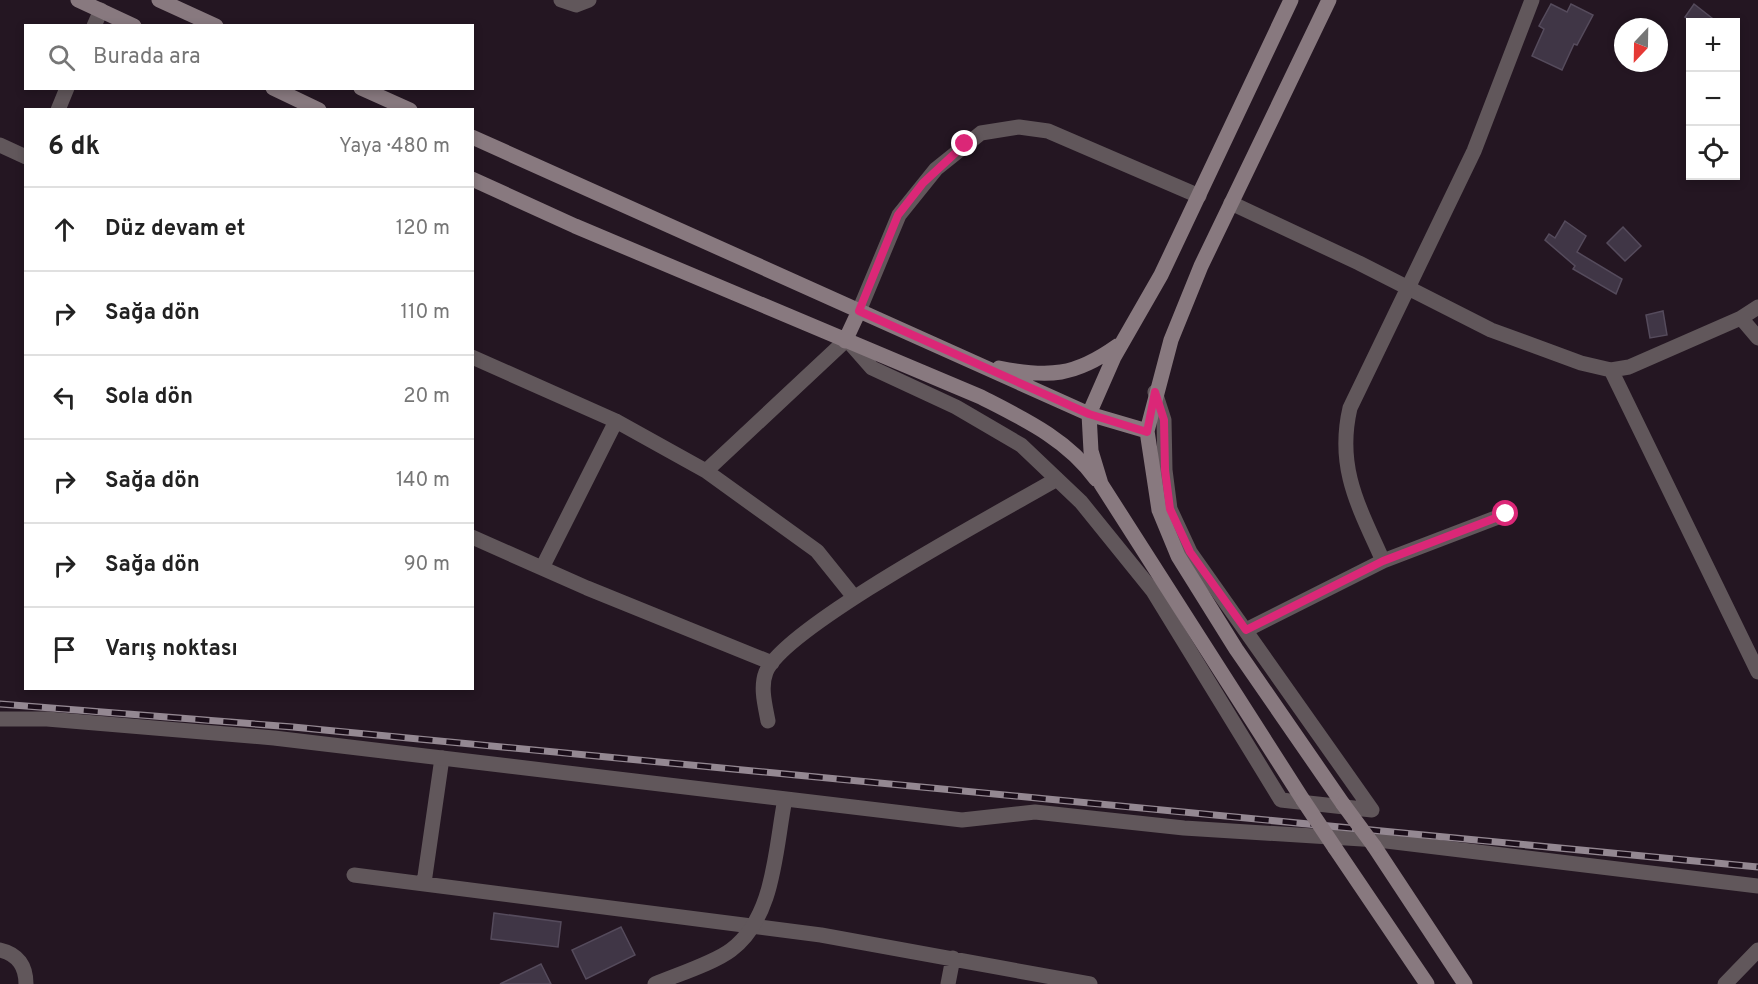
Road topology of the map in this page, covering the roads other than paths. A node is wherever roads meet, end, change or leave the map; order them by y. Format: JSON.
{"nodes":[{"id":1,"x":78,"y":0,"type":"edge"},
{"id":2,"x":159,"y":0,"type":"edge"},
{"id":3,"x":561,"y":0,"type":"edge"},
{"id":4,"x":590,"y":0,"type":"edge"},
{"id":5,"x":1292,"y":0,"type":"edge"},
{"id":6,"x":1329,"y":0,"type":"edge"},
{"id":7,"x":1532,"y":0,"type":"edge"},
{"id":8,"x":100,"y":10,"type":"junction"},
{"id":9,"x":95,"y":24,"type":"edge"},
{"id":10,"x":130,"y":24,"type":"edge"},
{"id":11,"x":212,"y":24,"type":"edge"},
{"id":12,"x":66,"y":90,"type":"edge"},
{"id":13,"x":277,"y":90,"type":"edge"},
{"id":14,"x":365,"y":90,"type":"edge"},
{"id":15,"x":59,"y":108,"type":"edge"},
{"id":16,"x":315,"y":108,"type":"edge"},
{"id":17,"x":406,"y":108,"type":"edge"},
{"id":18,"x":474,"y":138,"type":"edge"},
{"id":19,"x":0,"y":145,"type":"edge"},
{"id":20,"x":24,"y":156,"type":"edge"},
{"id":21,"x":474,"y":180,"type":"edge"},
{"id":22,"x":1199,"y":196,"type":"junction"},
{"id":23,"x":1231,"y":203,"type":"junction"},
{"id":24,"x":1406,"y":287,"type":"junction"},
{"id":25,"x":1758,"y":306,"type":"edge"},
{"id":26,"x":859,"y":311,"type":"junction"},
{"id":27,"x":1741,"y":318,"type":"junction"},
{"id":28,"x":1758,"y":338,"type":"edge"},
{"id":29,"x":847,"y":342,"type":"junction"},
{"id":30,"x":1122,"y":343,"type":"junction"},
{"id":31,"x":474,"y":358,"type":"edge"},
{"id":32,"x":976,"y":363,"type":"junction"},
{"id":33,"x":1611,"y":370,"type":"junction"},
{"id":34,"x":1155,"y":392,"type":"junction"},
{"id":35,"x":1089,"y":414,"type":"junction"},
{"id":36,"x":616,"y":421,"type":"junction"},
{"id":37,"x":1147,"y":432,"type":"junction"},
{"id":38,"x":706,"y":471,"type":"junction"},
{"id":39,"x":1057,"y":479,"type":"junction"},
{"id":40,"x":1101,"y":484,"type":"junction"},
{"id":41,"x":1506,"y":514,"type":"dead end"},
{"id":42,"x":474,"y":538,"type":"edge"},
{"id":43,"x":1383,"y":561,"type":"junction"},
{"id":44,"x":542,"y":568,"type":"junction"},
{"id":45,"x":854,"y":597,"type":"junction"},
{"id":46,"x":1246,"y":630,"type":"junction"},
{"id":47,"x":772,"y":663,"type":"junction"},
{"id":48,"x":1758,"y":672,"type":"edge"},
{"id":49,"x":0,"y":719,"type":"edge"},
{"id":50,"x":768,"y":721,"type":"dead end"},
{"id":51,"x":442,"y":758,"type":"junction"},
{"id":52,"x":784,"y":799,"type":"junction"},
{"id":53,"x":354,"y":875,"type":"dead end"},
{"id":54,"x":424,"y":883,"type":"junction"},
{"id":55,"x":1758,"y":886,"type":"edge"},
{"id":56,"x":754,"y":927,"type":"junction"},
{"id":57,"x":0,"y":950,"type":"edge"},
{"id":58,"x":1758,"y":950,"type":"edge"},
{"id":59,"x":952,"y":958,"type":"junction"},
{"id":60,"x":26,"y":984,"type":"edge"},
{"id":61,"x":655,"y":984,"type":"edge"},
{"id":62,"x":948,"y":984,"type":"edge"},
{"id":63,"x":1090,"y":984,"type":"edge"},
{"id":64,"x":1427,"y":984,"type":"edge"},
{"id":65,"x":1465,"y":984,"type":"edge"},
{"id":66,"x":1725,"y":984,"type":"edge"}],
"edges":[{"from":1,"to":8,"type":"main road"},
{"from":2,"to":11,"type":"main road"},
{"from":3,"to":4,"type":"street"},
{"from":5,"to":22,"type":"main road"},
{"from":6,"to":23,"type":"main road"},
{"from":7,"to":24,"type":"street"},
{"from":8,"to":9,"type":"street"},
{"from":8,"to":10,"type":"main road"},
{"from":12,"to":15,"type":"street"},
{"from":13,"to":16,"type":"main road"},
{"from":14,"to":17,"type":"main road"},
{"from":18,"to":26,"type":"main road"},
{"from":19,"to":20,"type":"street"},
{"from":21,"to":29,"type":"main road"},
{"from":22,"to":26,"type":"street"},
{"from":22,"to":30,"type":"main road"},
{"from":23,"to":24,"type":"street"},
{"from":23,"to":34,"type":"main road"},
{"from":24,"to":33,"type":"street"},
{"from":24,"to":43,"type":"street"},
{"from":25,"to":27,"type":"street"},
{"from":26,"to":29,"type":"main road"},
{"from":26,"to":32,"type":"main road"},
{"from":27,"to":28,"type":"street"},
{"from":27,"to":33,"type":"street"},
{"from":29,"to":38,"type":"street"},
{"from":29,"to":39,"type":"street"},
{"from":29,"to":40,"type":"main road"},
{"from":30,"to":32,"type":"main road"},
{"from":30,"to":35,"type":"main road"},
{"from":31,"to":36,"type":"street"},
{"from":32,"to":35,"type":"main road"},
{"from":33,"to":48,"type":"street"},
{"from":34,"to":37,"type":"main road"},
{"from":34,"to":46,"type":"street"},
{"from":35,"to":37,"type":"main road"},
{"from":35,"to":40,"type":"main road"},
{"from":36,"to":38,"type":"street"},
{"from":36,"to":44,"type":"street"},
{"from":37,"to":65,"type":"main road","bridge":true},
{"from":38,"to":45,"type":"street"},
{"from":39,"to":45,"type":"street"},
{"from":39,"to":46,"type":"street"},
{"from":40,"to":64,"type":"main road","bridge":true},
{"from":41,"to":43,"type":"street"},
{"from":42,"to":44,"type":"street"},
{"from":43,"to":46,"type":"street"},
{"from":44,"to":47,"type":"street"},
{"from":45,"to":47,"type":"street"},
{"from":47,"to":50,"type":"street"},
{"from":49,"to":51,"type":"street"},
{"from":51,"to":52,"type":"street"},
{"from":51,"to":54,"type":"street"},
{"from":52,"to":55,"type":"street"},
{"from":52,"to":56,"type":"street"},
{"from":53,"to":54,"type":"street"},
{"from":54,"to":56,"type":"street"},
{"from":56,"to":59,"type":"street"},
{"from":56,"to":61,"type":"street"},
{"from":57,"to":60,"type":"street"},
{"from":58,"to":66,"type":"street"},
{"from":59,"to":62,"type":"street"},
{"from":59,"to":63,"type":"street"}]}
